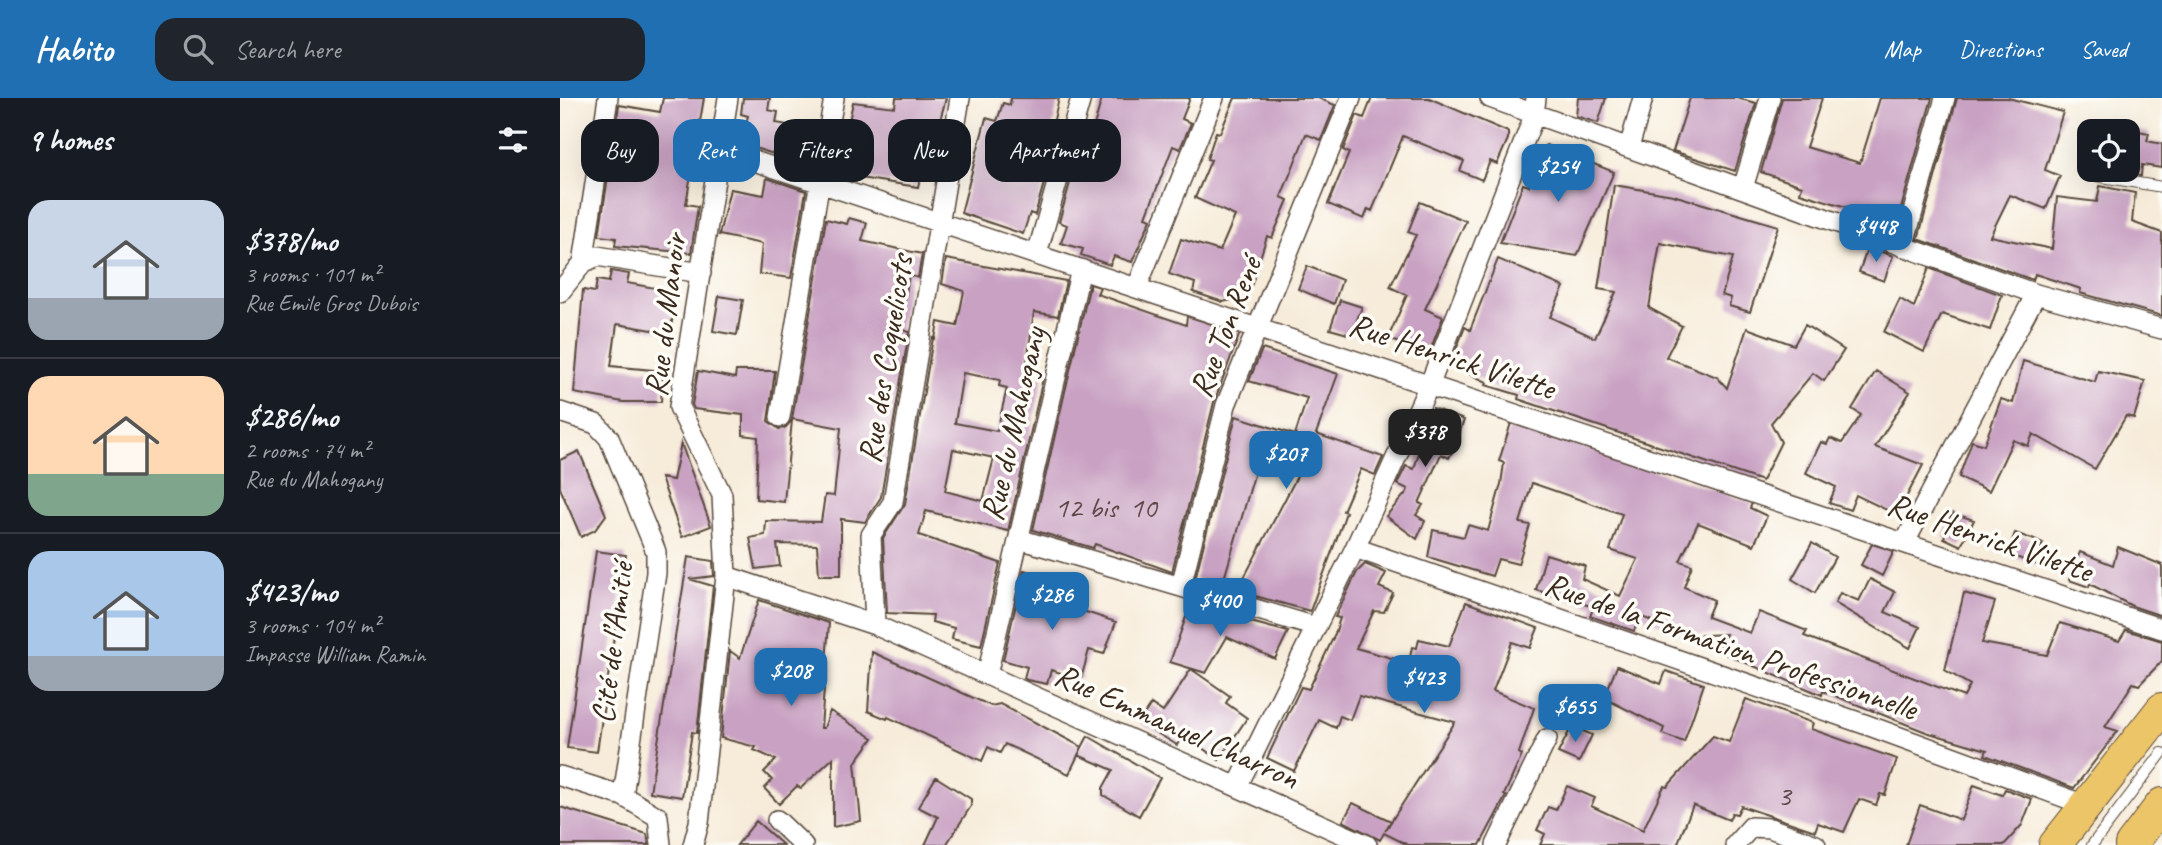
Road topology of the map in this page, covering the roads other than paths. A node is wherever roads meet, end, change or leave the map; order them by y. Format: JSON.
{"nodes":[{"id":1,"x":608,"y":98,"type":"edge"},
{"id":2,"x":728,"y":98,"type":"edge"},
{"id":3,"x":834,"y":98,"type":"edge"},
{"id":4,"x":960,"y":98,"type":"edge"},
{"id":5,"x":1081,"y":98,"type":"edge"},
{"id":6,"x":1214,"y":98,"type":"edge"},
{"id":7,"x":1351,"y":98,"type":"edge"},
{"id":8,"x":1490,"y":98,"type":"edge"},
{"id":9,"x":1643,"y":98,"type":"edge"},
{"id":10,"x":1770,"y":98,"type":"edge"},
{"id":11,"x":1945,"y":98,"type":"edge"},
{"id":12,"x":1535,"y":107,"type":"edge"},
{"id":13,"x":725,"y":119,"type":"edge"},
{"id":14,"x":830,"y":119,"type":"edge"},
{"id":15,"x":1629,"y":148,"type":"junction"},
{"id":16,"x":716,"y":182,"type":"edge"},
{"id":17,"x":820,"y":182,"type":"joint"},
{"id":18,"x":2132,"y":182,"type":"edge"},
{"id":19,"x":2162,"y":187,"type":"edge"},
{"id":20,"x":1743,"y":188,"type":"junction"},
{"id":21,"x":940,"y":222,"type":"junction"},
{"id":22,"x":1903,"y":247,"type":"junction"},
{"id":23,"x":1037,"y":254,"type":"junction"},
{"id":24,"x":583,"y":263,"type":"junction"},
{"id":25,"x":1082,"y":269,"type":"junction"},
{"id":26,"x":701,"y":273,"type":"junction"},
{"id":27,"x":1137,"y":287,"type":"junction"},
{"id":28,"x":560,"y":292,"type":"edge"},
{"id":29,"x":2036,"y":294,"type":"junction"},
{"id":30,"x":1258,"y":327,"type":"junction"},
{"id":31,"x":2162,"y":329,"type":"edge"},
{"id":32,"x":1431,"y":380,"type":"junction"},
{"id":33,"x":560,"y":412,"type":"edge"},
{"id":34,"x":780,"y":417,"type":"dead end"},
{"id":35,"x":1019,"y":539,"type":"junction"},
{"id":36,"x":1905,"y":542,"type":"junction"},
{"id":37,"x":1355,"y":548,"type":"junction"},
{"id":38,"x":726,"y":576,"type":"junction"},
{"id":39,"x":1181,"y":586,"type":"junction"},
{"id":40,"x":875,"y":625,"type":"junction"},
{"id":41,"x":1316,"y":627,"type":"junction"},
{"id":42,"x":2162,"y":629,"type":"edge"},
{"id":43,"x":987,"y":675,"type":"junction"},
{"id":44,"x":2162,"y":709,"type":"edge"},
{"id":45,"x":1547,"y":739,"type":"dead end"},
{"id":46,"x":2162,"y":753,"type":"edge"},
{"id":47,"x":560,"y":776,"type":"edge"},
{"id":48,"x":1237,"y":787,"type":"junction"},
{"id":49,"x":623,"y":796,"type":"junction"},
{"id":50,"x":2162,"y":804,"type":"edge"},
{"id":51,"x":2085,"y":805,"type":"junction"},
{"id":52,"x":777,"y":820,"type":"dead end"},
{"id":53,"x":661,"y":845,"type":"edge"},
{"id":54,"x":693,"y":845,"type":"edge"},
{"id":55,"x":803,"y":845,"type":"edge"},
{"id":56,"x":1367,"y":845,"type":"edge"},
{"id":57,"x":1496,"y":845,"type":"edge"},
{"id":58,"x":1735,"y":845,"type":"edge"},
{"id":59,"x":1816,"y":845,"type":"edge"},
{"id":60,"x":2055,"y":845,"type":"edge"},
{"id":61,"x":2092,"y":845,"type":"edge"},
{"id":62,"x":2131,"y":845,"type":"edge"}],
"edges":[{"from":1,"to":24,"type":"street"},
{"from":2,"to":13,"type":"street","name":"Rue du Manoir"},
{"from":3,"to":14,"type":"street"},
{"from":4,"to":21,"type":"street","name":"Rue des Coquelicots"},
{"from":5,"to":23,"type":"street"},
{"from":6,"to":27,"type":"street"},
{"from":7,"to":30,"type":"street","name":"Rue Ton René"},
{"from":8,"to":12,"type":"street"},
{"from":9,"to":15,"type":"street"},
{"from":10,"to":20,"type":"street"},
{"from":11,"to":22,"type":"street"},
{"from":12,"to":15,"type":"street"},
{"from":12,"to":32,"type":"street"},
{"from":15,"to":20,"type":"street"},
{"from":16,"to":26,"type":"street","name":"Rue du Manoir"},
{"from":17,"to":21,"type":"street","name":"Rue Henrick Vilette"},
{"from":17,"to":34,"type":"street"},
{"from":18,"to":19,"type":"lane"},
{"from":20,"to":22,"type":"street"},
{"from":21,"to":23,"type":"street","name":"Rue Henrick Vilette"},
{"from":21,"to":40,"type":"street","name":"Rue des Coquelicots"},
{"from":22,"to":29,"type":"street"},
{"from":23,"to":25,"type":"street","name":"Rue Henrick Vilette"},
{"from":24,"to":26,"type":"street"},
{"from":24,"to":28,"type":"street"},
{"from":25,"to":27,"type":"street","name":"Rue Henrick Vilette"},
{"from":25,"to":35,"type":"street","name":"Rue du Mahogany"},
{"from":26,"to":38,"type":"street","name":"Rue du Manoir"},
{"from":27,"to":30,"type":"street","name":"Rue Henrick Vilette"},
{"from":29,"to":31,"type":"street"},
{"from":29,"to":36,"type":"street"},
{"from":30,"to":32,"type":"street","name":"Rue Henrick Vilette"},
{"from":30,"to":39,"type":"street","name":"Rue Ton René"},
{"from":32,"to":36,"type":"street","name":"Rue Henrick Vilette"},
{"from":32,"to":37,"type":"street"},
{"from":33,"to":49,"type":"street","name":"Cité de l’Amitié"},
{"from":35,"to":39,"type":"street"},
{"from":35,"to":43,"type":"street","name":"Rue du Mahogany"},
{"from":36,"to":42,"type":"street","name":"Rue Henrick Vilette"},
{"from":37,"to":41,"type":"street"},
{"from":37,"to":51,"type":"street","name":"Rue de la Formation Professionnelle"},
{"from":38,"to":40,"type":"street","name":"Rue Emmanuel Charron"},
{"from":38,"to":54,"type":"street"},
{"from":39,"to":41,"type":"street"},
{"from":40,"to":43,"type":"street","name":"Rue Emmanuel Charron"},
{"from":41,"to":48,"type":"street"},
{"from":43,"to":48,"type":"street","name":"Rue Emmanuel Charron"},
{"from":44,"to":51,"type":"main road"},
{"from":45,"to":57,"type":"street"},
{"from":46,"to":61,"type":"lane"},
{"from":47,"to":49,"type":"street"},
{"from":48,"to":56,"type":"street","name":"Rue Emmanuel Charron"},
{"from":49,"to":53,"type":"street"},
{"from":50,"to":62,"type":"main road"},
{"from":51,"to":60,"type":"main road"},
{"from":52,"to":55,"type":"street"},
{"from":58,"to":59,"type":"street"}]}
